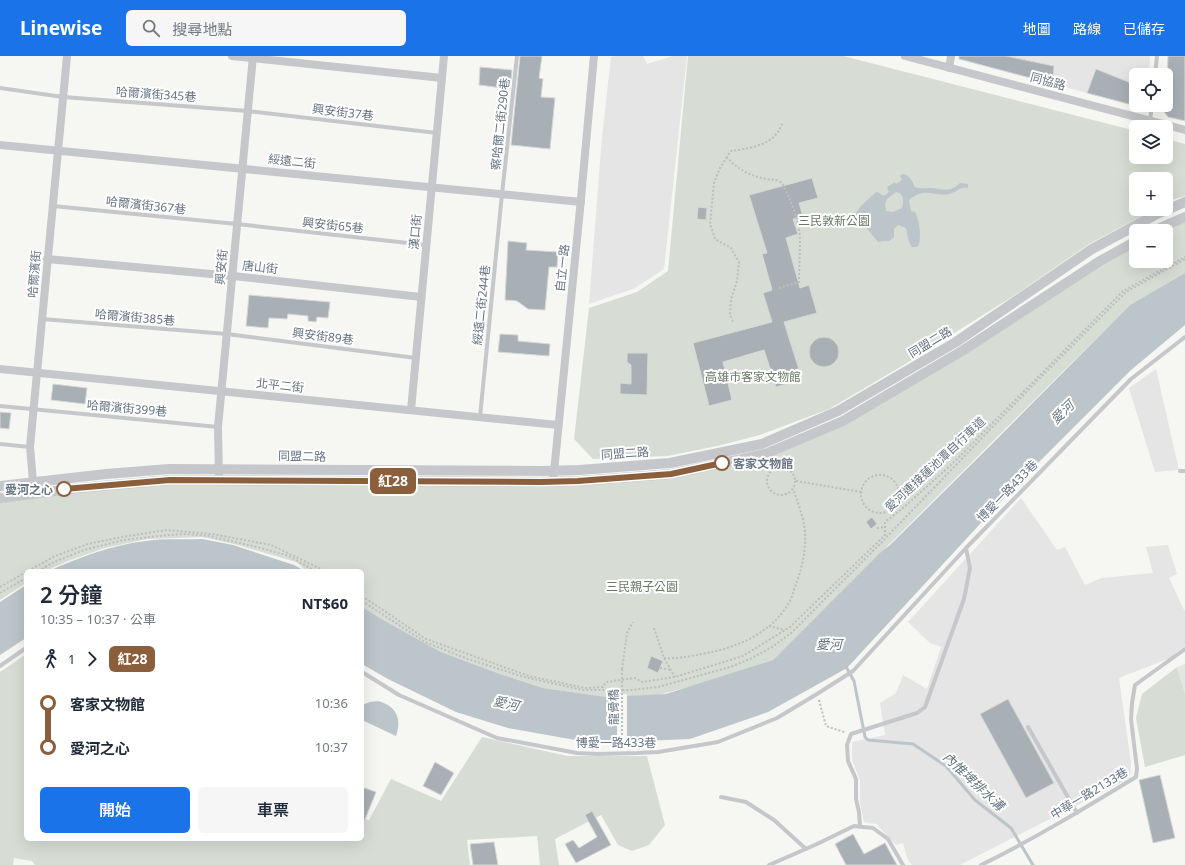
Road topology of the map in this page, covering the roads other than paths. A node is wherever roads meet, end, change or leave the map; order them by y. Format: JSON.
{"nodes":[{"id":1,"x":67,"y":56,"type":"edge"},
{"id":2,"x":232,"y":56,"type":"edge"},
{"id":3,"x":444,"y":56,"type":"edge"},
{"id":4,"x":517,"y":56,"type":"edge"},
{"id":5,"x":594,"y":56,"type":"edge"},
{"id":6,"x":905,"y":56,"type":"edge"},
{"id":7,"x":950,"y":56,"type":"edge"},
{"id":8,"x":1157,"y":56,"type":"edge"},
{"id":9,"x":253,"y":57,"type":"edge"},
{"id":10,"x":949,"y":68,"type":"junction"},
{"id":11,"x":1156,"y":68,"type":"edge"},
{"id":12,"x":442,"y":78,"type":"junction"},
{"id":13,"x":0,"y":88,"type":"edge"},
{"id":14,"x":63,"y":97,"type":"junction"},
{"id":15,"x":248,"y":111,"type":"junction"},
{"id":16,"x":1146,"y":120,"type":"edge"},
{"id":17,"x":1173,"y":127,"type":"edge"},
{"id":18,"x":1185,"y":130,"type":"edge"},
{"id":19,"x":437,"y":133,"type":"junction"},
{"id":20,"x":0,"y":145,"type":"edge"},
{"id":21,"x":58,"y":151,"type":"junction"},
{"id":22,"x":243,"y":169,"type":"junction"},
{"id":23,"x":432,"y":187,"type":"junction"},
{"id":24,"x":502,"y":194,"type":"junction"},
{"id":25,"x":581,"y":202,"type":"junction"},
{"id":26,"x":1185,"y":202,"type":"edge"},
{"id":27,"x":52,"y":206,"type":"junction"},
{"id":28,"x":1185,"y":217,"type":"edge"},
{"id":29,"x":237,"y":224,"type":"junction"},
{"id":30,"x":1169,"y":224,"type":"edge"},
{"id":31,"x":426,"y":245,"type":"junction"},
{"id":32,"x":1129,"y":245,"type":"edge"},
{"id":33,"x":48,"y":259,"type":"junction"},
{"id":34,"x":233,"y":276,"type":"junction"},
{"id":35,"x":421,"y":297,"type":"junction"},
{"id":36,"x":42,"y":319,"type":"junction"},
{"id":37,"x":227,"y":334,"type":"junction"},
{"id":38,"x":1185,"y":337,"type":"edge"},
{"id":39,"x":416,"y":358,"type":"junction"},
{"id":40,"x":0,"y":369,"type":"edge"},
{"id":41,"x":37,"y":373,"type":"junction"},
{"id":42,"x":222,"y":391,"type":"junction"},
{"id":43,"x":0,"y":406,"type":"edge"},
{"id":44,"x":34,"y":409,"type":"junction"},
{"id":45,"x":411,"y":410,"type":"junction"},
{"id":46,"x":480,"y":417,"type":"junction"},
{"id":47,"x":558,"y":425,"type":"junction"},
{"id":48,"x":218,"y":426,"type":"junction"},
{"id":49,"x":0,"y":444,"type":"edge"},
{"id":50,"x":762,"y":444,"type":"junction"},
{"id":51,"x":30,"y":447,"type":"junction"},
{"id":52,"x":765,"y":454,"type":"junction"},
{"id":53,"x":219,"y":468,"type":"junction"},
{"id":54,"x":554,"y":471,"type":"junction"},
{"id":55,"x":219,"y":479,"type":"junction"},
{"id":56,"x":33,"y":482,"type":"junction"},
{"id":57,"x":553,"y":482,"type":"junction"},
{"id":58,"x":0,"y":486,"type":"edge"},
{"id":59,"x":34,"y":493,"type":"junction"},
{"id":60,"x":0,"y":498,"type":"edge"},
{"id":61,"x":966,"y":548,"type":"junction"},
{"id":62,"x":24,"y":649,"type":"edge"},
{"id":63,"x":1185,"y":649,"type":"edge"},
{"id":64,"x":0,"y":666,"type":"edge"},
{"id":65,"x":364,"y":673,"type":"edge"},
{"id":66,"x":1028,"y":727,"type":"dead end"},
{"id":67,"x":720,"y":797,"type":"dead end"},
{"id":68,"x":1077,"y":813,"type":"junction"},
{"id":69,"x":860,"y":826,"type":"junction"},
{"id":70,"x":806,"y":849,"type":"junction"},
{"id":71,"x":769,"y":865,"type":"edge"},
{"id":72,"x":903,"y":865,"type":"edge"},
{"id":73,"x":982,"y":865,"type":"edge"}],
"edges":[{"from":1,"to":14,"type":"street","name":"哈爾濱街"},
{"from":2,"to":9,"type":"street"},
{"from":3,"to":12,"type":"street","name":"漢口街"},
{"from":4,"to":24,"type":"lane","name":"察哈爾二街290巷"},
{"from":5,"to":25,"type":"street","name":"自立一路"},
{"from":6,"to":10,"type":"street","name":"同協路"},
{"from":7,"to":10,"type":"street"},
{"from":8,"to":11,"type":"lane"},
{"from":9,"to":12,"type":"street"},
{"from":9,"to":15,"type":"street","name":"興安街"},
{"from":10,"to":16,"type":"street","name":"同協路"},
{"from":12,"to":19,"type":"street","name":"漢口街"},
{"from":13,"to":14,"type":"lane","name":"哈爾濱街345巷"},
{"from":14,"to":15,"type":"lane","name":"哈爾濱街345巷"},
{"from":14,"to":21,"type":"street","name":"哈爾濱街"},
{"from":15,"to":19,"type":"lane","name":"興安街37巷"},
{"from":15,"to":22,"type":"street","name":"興安街"},
{"from":17,"to":18,"type":"street","name":"同協路"},
{"from":19,"to":23,"type":"street","name":"漢口街"},
{"from":20,"to":21,"type":"street","name":"綏遠二街"},
{"from":21,"to":22,"type":"street","name":"綏遠二街"},
{"from":21,"to":27,"type":"street","name":"哈爾濱街"},
{"from":22,"to":23,"type":"street","name":"綏遠二街"},
{"from":22,"to":29,"type":"street","name":"興安街"},
{"from":23,"to":24,"type":"street","name":"綏遠二街"},
{"from":23,"to":31,"type":"street","name":"漢口街"},
{"from":24,"to":25,"type":"street","name":"綏遠二街"},
{"from":24,"to":46,"type":"lane","name":"綏遠二街244巷"},
{"from":25,"to":47,"type":"street","name":"自立一路"},
{"from":26,"to":50,"type":"street","name":"同盟二路"},
{"from":27,"to":29,"type":"lane","name":"哈爾濱街367巷"},
{"from":27,"to":33,"type":"street","name":"哈爾濱街"},
{"from":28,"to":30,"type":"street"},
{"from":29,"to":31,"type":"lane","name":"興安街65巷"},
{"from":29,"to":34,"type":"street","name":"興安街"},
{"from":31,"to":35,"type":"street","name":"漢口街"},
{"from":32,"to":52,"type":"street","name":"同盟二路"},
{"from":33,"to":34,"type":"street","name":"唐山街"},
{"from":33,"to":36,"type":"street","name":"哈爾濱街"},
{"from":34,"to":35,"type":"street","name":"唐山街"},
{"from":34,"to":37,"type":"street","name":"興安街"},
{"from":35,"to":39,"type":"street","name":"漢口街"},
{"from":36,"to":37,"type":"lane","name":"哈爾濱街385巷"},
{"from":36,"to":41,"type":"street","name":"哈爾濱街"},
{"from":37,"to":39,"type":"lane","name":"興安街89巷"},
{"from":37,"to":42,"type":"street","name":"興安街"},
{"from":38,"to":61,"type":"lane","name":"博愛一路433巷"},
{"from":39,"to":45,"type":"street","name":"漢口街"},
{"from":40,"to":41,"type":"street","name":"北平二街"},
{"from":41,"to":42,"type":"street","name":"北平二街"},
{"from":41,"to":44,"type":"street","name":"哈爾濱街"},
{"from":42,"to":45,"type":"street","name":"北平二街"},
{"from":42,"to":48,"type":"street","name":"興安街"},
{"from":43,"to":44,"type":"lane","name":"哈爾濱街399巷"},
{"from":44,"to":48,"type":"lane","name":"哈爾濱街399巷"},
{"from":44,"to":51,"type":"street","name":"哈爾濱街"},
{"from":45,"to":46,"type":"street","name":"北平二街"},
{"from":46,"to":47,"type":"street","name":"北平二街"},
{"from":47,"to":54,"type":"street","name":"自立一路"},
{"from":48,"to":53,"type":"street","name":"興安街"},
{"from":49,"to":51,"type":"lane"},
{"from":50,"to":52,"type":"lane"},
{"from":50,"to":54,"type":"street","name":"同盟二路"},
{"from":51,"to":56,"type":"street","name":"哈爾濱街"},
{"from":52,"to":57,"type":"street","name":"同盟二路"},
{"from":53,"to":54,"type":"street","name":"同盟二路"},
{"from":53,"to":55,"type":"street","name":"興安街"},
{"from":53,"to":56,"type":"street","name":"同盟二路"},
{"from":54,"to":57,"type":"street","name":"自立一路"},
{"from":55,"to":57,"type":"street","name":"同盟二路"},
{"from":55,"to":59,"type":"street","name":"同盟二路"},
{"from":56,"to":58,"type":"street","name":"同盟二路"},
{"from":56,"to":59,"type":"street","name":"哈爾濱街"},
{"from":59,"to":60,"type":"street","name":"同盟二路"},
{"from":61,"to":65,"type":"lane","name":"博愛一路433巷"},
{"from":61,"to":69,"type":"lane"},
{"from":62,"to":64,"type":"lane"},
{"from":63,"to":68,"type":"lane","name":"中華一路2133巷"},
{"from":66,"to":68,"type":"lane"},
{"from":67,"to":70,"type":"lane"},
{"from":68,"to":73,"type":"lane","name":"中華一路2133巷"},
{"from":69,"to":70,"type":"lane"},
{"from":69,"to":72,"type":"lane"},
{"from":70,"to":71,"type":"lane"}]}
